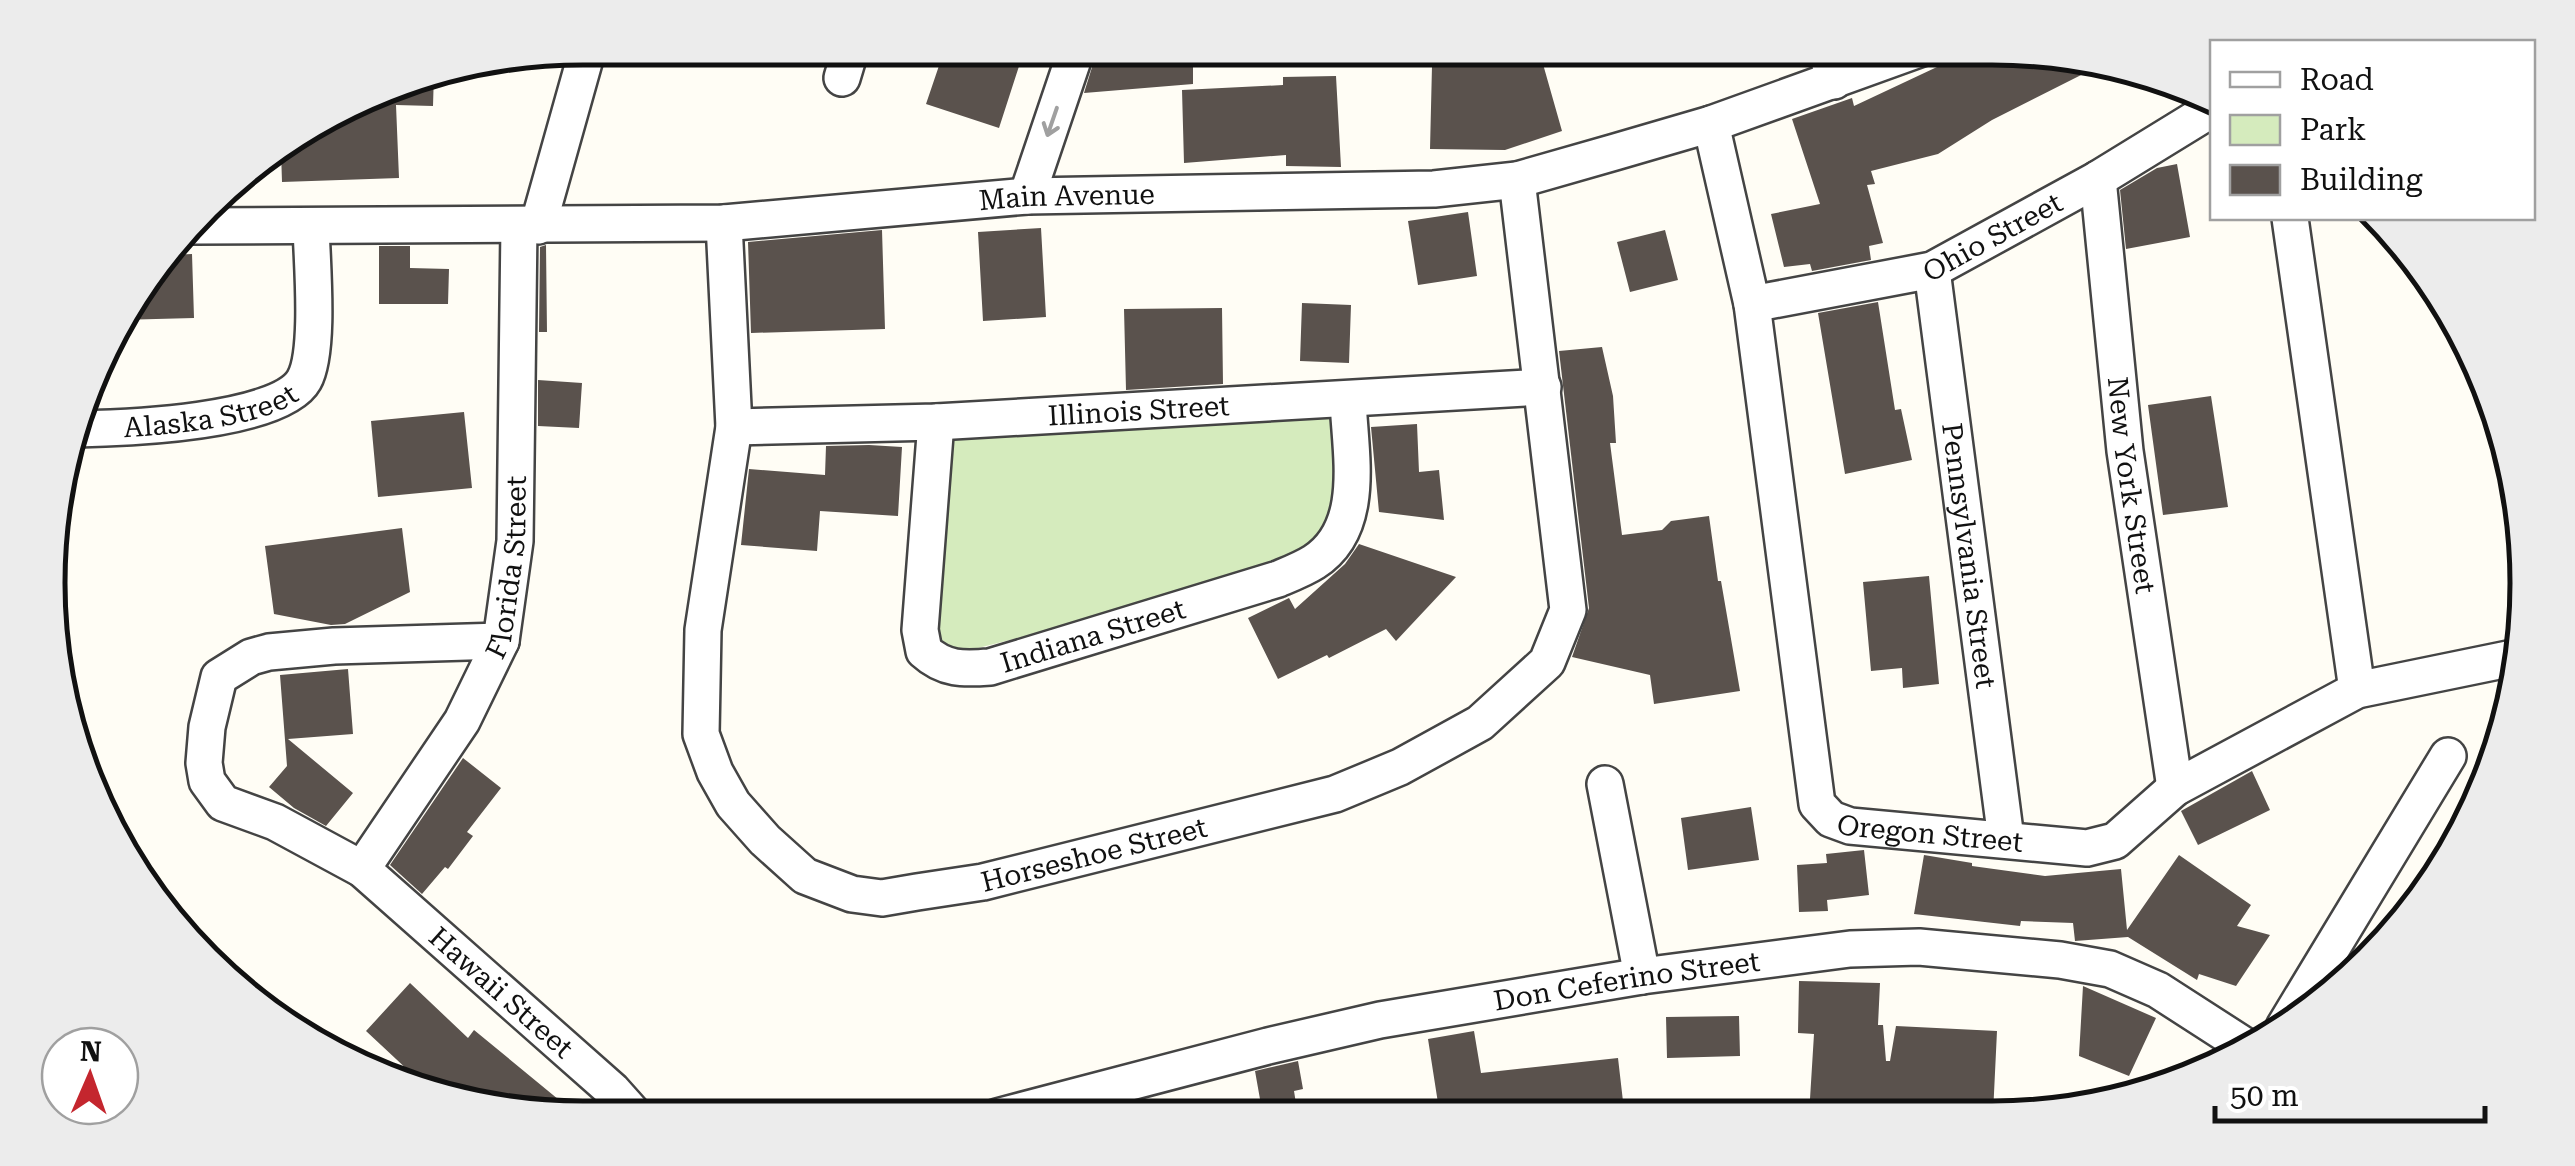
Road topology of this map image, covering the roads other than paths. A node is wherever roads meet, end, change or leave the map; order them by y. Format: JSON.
{"nodes":[{"id":1,"x":582,"y":65,"type":"edge"},
{"id":2,"x":1071,"y":65,"type":"edge"},
{"id":3,"x":1828,"y":65,"type":"edge"},
{"id":4,"x":2208,"y":112,"type":"edge"},
{"id":5,"x":1711,"y":124,"type":"junction"},
{"id":6,"x":2098,"y":178,"type":"junction"},
{"id":7,"x":1517,"y":180,"type":"junction"},
{"id":8,"x":1027,"y":196,"type":"junction"},
{"id":9,"x":2290,"y":220,"type":"edge"},
{"id":10,"x":724,"y":222,"type":"junction"},
{"id":11,"x":208,"y":226,"type":"edge"},
{"id":12,"x":529,"y":226,"type":"junction"},
{"id":13,"x":311,"y":227,"type":"junction"},
{"id":14,"x":1932,"y":270,"type":"junction"},
{"id":15,"x":1752,"y":304,"type":"junction"},
{"id":16,"x":1543,"y":388,"type":"junction"},
{"id":17,"x":1348,"y":400,"type":"junction"},
{"id":18,"x":936,"y":422,"type":"junction"},
{"id":19,"x":734,"y":427,"type":"junction"},
{"id":20,"x":89,"y":429,"type":"edge"},
{"id":21,"x":501,"y":641,"type":"junction"},
{"id":22,"x":2504,"y":660,"type":"edge"},
{"id":23,"x":2357,"y":690,"type":"junction"},
{"id":24,"x":2448,"y":756,"type":"dead end"},
{"id":25,"x":1605,"y":784,"type":"dead end"},
{"id":26,"x":2175,"y":788,"type":"junction"},
{"id":27,"x":2006,"y":839,"type":"junction"},
{"id":28,"x":362,"y":869,"type":"junction"},
{"id":29,"x":1642,"y":976,"type":"junction"},
{"id":30,"x":2302,"y":998,"type":"edge"},
{"id":31,"x":2236,"y":1040,"type":"edge"},
{"id":32,"x":622,"y":1101,"type":"edge"},
{"id":33,"x":1101,"y":1101,"type":"edge"}],
"edges":[{"from":1,"to":12,"type":"street","name":"Florida Street"},
{"from":2,"to":8,"type":"street","one_way":true},
{"from":3,"to":5,"type":"street","name":"Main Avenue"},
{"from":4,"to":6,"type":"street","name":"Ohio Street"},
{"from":5,"to":7,"type":"street","name":"Main Avenue"},
{"from":5,"to":15,"type":"street","name":"Oregon Street"},
{"from":6,"to":14,"type":"street","name":"Ohio Street"},
{"from":6,"to":26,"type":"street","name":"New York Street"},
{"from":7,"to":8,"type":"street","name":"Main Avenue"},
{"from":7,"to":16,"type":"street","name":"Horseshoe Street"},
{"from":8,"to":10,"type":"street","name":"Main Avenue"},
{"from":9,"to":23,"type":"street"},
{"from":10,"to":12,"type":"street","name":"Main Avenue"},
{"from":10,"to":19,"type":"street","name":"Horseshoe Street"},
{"from":11,"to":13,"type":"street","name":"Main Avenue"},
{"from":12,"to":13,"type":"street","name":"Main Avenue"},
{"from":12,"to":21,"type":"street","name":"Florida Street"},
{"from":13,"to":20,"type":"street","name":"Alaska Street"},
{"from":14,"to":15,"type":"street","name":"Ohio Street"},
{"from":14,"to":27,"type":"street","name":"Pennsylvania Street"},
{"from":15,"to":27,"type":"street","name":"Oregon Street"},
{"from":16,"to":17,"type":"street","name":"Illinois Street"},
{"from":16,"to":19,"type":"street","name":"Horseshoe Street"},
{"from":17,"to":18,"type":"street","name":"Illinois Street"},
{"from":17,"to":18,"type":"street","name":"Indiana Street"},
{"from":18,"to":19,"type":"street","name":"Illinois Street"},
{"from":21,"to":28,"type":"street","name":"Florida Street"},
{"from":21,"to":28,"type":"street","name":"Hawaii Street"},
{"from":22,"to":23,"type":"street","name":"Oregon Street"},
{"from":23,"to":26,"type":"street","name":"Oregon Street"},
{"from":24,"to":30,"type":"street"},
{"from":25,"to":29,"type":"street"},
{"from":26,"to":27,"type":"street","name":"Oregon Street"},
{"from":28,"to":32,"type":"street","name":"Hawaii Street"},
{"from":29,"to":31,"type":"street","name":"Don Ceferino Street"},
{"from":29,"to":33,"type":"street","name":"Don Ceferino Street"}]}
